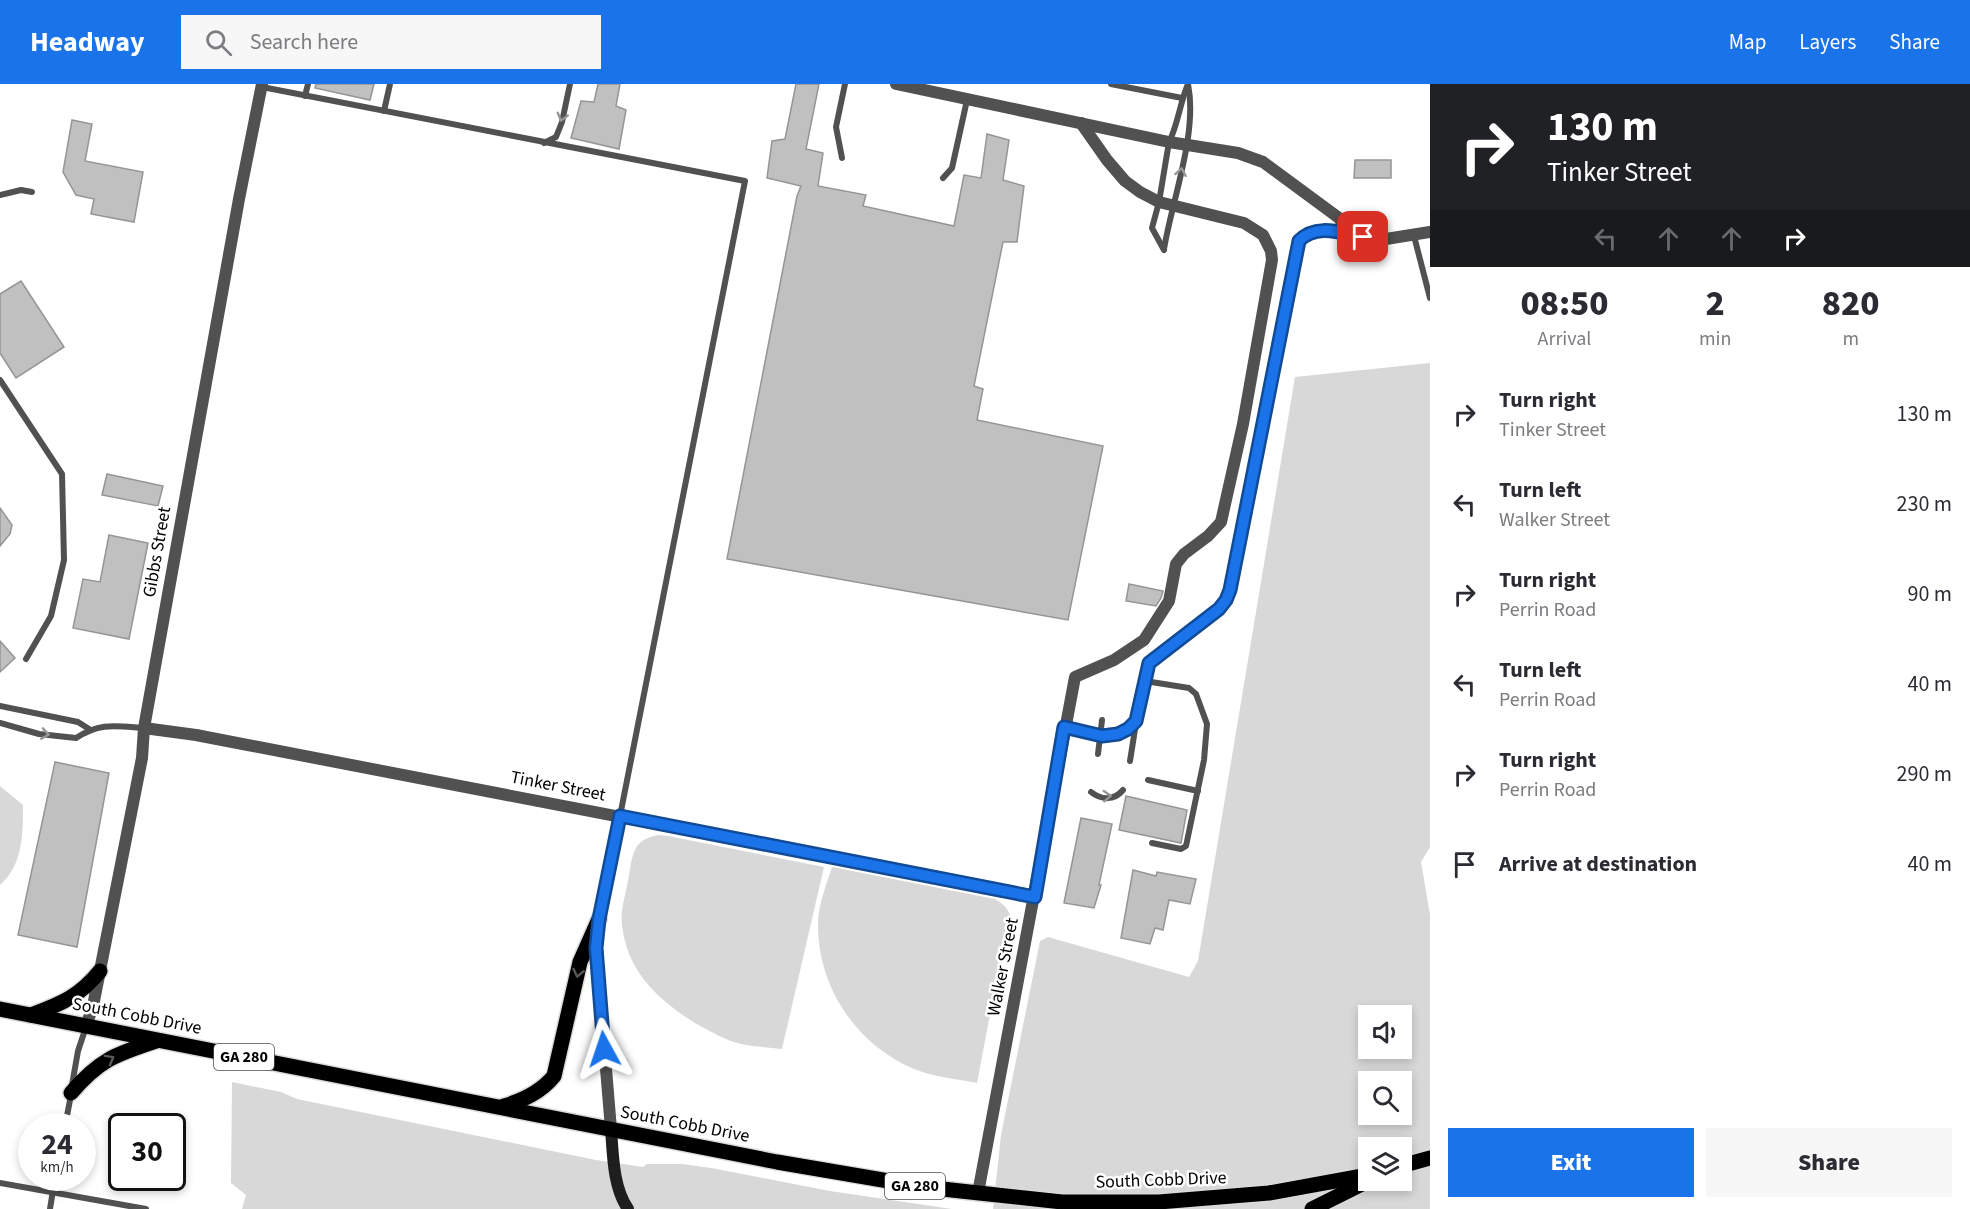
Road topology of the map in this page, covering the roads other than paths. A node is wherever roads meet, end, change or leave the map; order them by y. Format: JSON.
{"nodes":[{"id":1,"x":308,"y":84,"type":"edge"},
{"id":2,"x":390,"y":84,"type":"edge"},
{"id":3,"x":570,"y":84,"type":"edge"},
{"id":4,"x":845,"y":84,"type":"edge"},
{"id":5,"x":896,"y":84,"type":"edge"},
{"id":6,"x":1111,"y":84,"type":"edge"},
{"id":7,"x":1188,"y":84,"type":"edge"},
{"id":8,"x":262,"y":86,"type":"edge"},
{"id":9,"x":305,"y":96,"type":"junction"},
{"id":10,"x":1182,"y":98,"type":"junction"},
{"id":11,"x":968,"y":99,"type":"junction"},
{"id":12,"x":384,"y":111,"type":"junction"},
{"id":13,"x":1082,"y":123,"type":"junction"},
{"id":14,"x":1168,"y":142,"type":"junction"},
{"id":15,"x":544,"y":143,"type":"junction"},
{"id":16,"x":1186,"y":144,"type":"junction"},
{"id":17,"x":842,"y":158,"type":"dead end"},
{"id":18,"x":943,"y":178,"type":"dead end"},
{"id":19,"x":32,"y":192,"type":"dead end"},
{"id":20,"x":0,"y":195,"type":"edge"},
{"id":21,"x":1159,"y":202,"type":"junction"},
{"id":22,"x":1175,"y":204,"type":"junction"},
{"id":23,"x":1430,"y":232,"type":"edge"},
{"id":24,"x":1351,"y":235,"type":"junction"},
{"id":25,"x":1414,"y":236,"type":"junction"},
{"id":26,"x":1430,"y":298,"type":"edge"},
{"id":27,"x":0,"y":380,"type":"edge"},
{"id":28,"x":26,"y":659,"type":"dead end"},
{"id":29,"x":1144,"y":681,"type":"junction"},
{"id":30,"x":0,"y":706,"type":"edge"},
{"id":31,"x":1102,"y":720,"type":"dead end"},
{"id":32,"x":1136,"y":721,"type":"junction"},
{"id":33,"x":0,"y":723,"type":"edge"},
{"id":34,"x":1064,"y":727,"type":"junction"},
{"id":35,"x":144,"y":728,"type":"junction"},
{"id":36,"x":89,"y":729,"type":"junction"},
{"id":37,"x":1100,"y":735,"type":"junction"},
{"id":38,"x":1098,"y":754,"type":"dead end"},
{"id":39,"x":1130,"y":761,"type":"dead end"},
{"id":40,"x":1148,"y":780,"type":"dead end"},
{"id":41,"x":1123,"y":790,"type":"dead end"},
{"id":42,"x":1198,"y":791,"type":"junction"},
{"id":43,"x":1091,"y":792,"type":"dead end"},
{"id":44,"x":620,"y":816,"type":"junction"},
{"id":45,"x":1152,"y":843,"type":"dead end"},
{"id":46,"x":1035,"y":897,"type":"junction"},
{"id":47,"x":599,"y":919,"type":"junction"},
{"id":48,"x":100,"y":971,"type":"junction"},
{"id":49,"x":0,"y":1009,"type":"edge"},
{"id":50,"x":31,"y":1015,"type":"junction"},
{"id":51,"x":86,"y":1026,"type":"junction"},
{"id":52,"x":159,"y":1040,"type":"junction"},
{"id":53,"x":71,"y":1093,"type":"junction"},
{"id":54,"x":501,"y":1107,"type":"junction"},
{"id":55,"x":67,"y":1113,"type":"edge"},
{"id":56,"x":611,"y":1129,"type":"junction"},
{"id":57,"x":1430,"y":1158,"type":"edge"},
{"id":58,"x":1412,"y":1163,"type":"edge"},
{"id":59,"x":1358,"y":1176,"type":"edge"},
{"id":60,"x":0,"y":1183,"type":"edge"},
{"id":61,"x":1358,"y":1186,"type":"edge"},
{"id":62,"x":52,"y":1192,"type":"junction"},
{"id":63,"x":978,"y":1193,"type":"junction"},
{"id":64,"x":50,"y":1209,"type":"edge"},
{"id":65,"x":146,"y":1209,"type":"edge"},
{"id":66,"x":628,"y":1209,"type":"edge"},
{"id":67,"x":1312,"y":1209,"type":"edge"}],
"edges":[{"from":1,"to":9,"type":"lane"},
{"from":2,"to":12,"type":"lane"},
{"from":3,"to":15,"type":"lane","one_way":true},
{"from":4,"to":17,"type":"lane"},
{"from":5,"to":11,"type":"street"},
{"from":6,"to":10,"type":"lane"},
{"from":7,"to":10,"type":"lane"},
{"from":7,"to":16,"type":"lane"},
{"from":8,"to":9,"type":"lane"},
{"from":8,"to":35,"type":"street","name":"Gibbs Street"},
{"from":9,"to":12,"type":"lane"},
{"from":10,"to":14,"type":"lane"},
{"from":11,"to":13,"type":"street"},
{"from":11,"to":18,"type":"lane"},
{"from":12,"to":15,"type":"lane"},
{"from":13,"to":14,"type":"street"},
{"from":13,"to":21,"type":"street"},
{"from":14,"to":16,"type":"street"},
{"from":14,"to":21,"type":"lane"},
{"from":15,"to":44,"type":"lane"},
{"from":22,"to":16,"type":"lane","one_way":true},
{"from":16,"to":24,"type":"street"},
{"from":19,"to":20,"type":"lane"},
{"from":21,"to":22,"type":"street"},
{"from":21,"to":22,"type":"lane"},
{"from":22,"to":34,"type":"street","name":"Walker Street"},
{"from":23,"to":25,"type":"street"},
{"from":24,"to":25,"type":"street"},
{"from":24,"to":29,"type":"street"},
{"from":25,"to":26,"type":"lane"},
{"from":27,"to":28,"type":"lane"},
{"from":29,"to":32,"type":"street"},
{"from":29,"to":42,"type":"lane"},
{"from":30,"to":36,"type":"lane"},
{"from":31,"to":37,"type":"lane"},
{"from":32,"to":37,"type":"street"},
{"from":32,"to":39,"type":"lane"},
{"from":33,"to":36,"type":"lane","one_way":true},
{"from":34,"to":37,"type":"street"},
{"from":34,"to":46,"type":"street","name":"Walker Street"},
{"from":35,"to":36,"type":"lane"},
{"from":35,"to":44,"type":"street","name":"Tinker Street"},
{"from":35,"to":48,"type":"street","name":"Gibbs Street"},
{"from":37,"to":38,"type":"lane"},
{"from":40,"to":42,"type":"lane"},
{"from":43,"to":41,"type":"lane","one_way":true},
{"from":42,"to":45,"type":"lane"},
{"from":44,"to":46,"type":"street","name":"Tinker Street"},
{"from":44,"to":47,"type":"street"},
{"from":46,"to":63,"type":"street","name":"Walker Street"},
{"from":47,"to":54,"type":"main road","one_way":true},
{"from":47,"to":56,"type":"street"},
{"from":48,"to":50,"type":"main road"},
{"from":48,"to":51,"type":"street","name":"Gibbs Street"},
{"from":49,"to":50,"type":"main road","name":"South Cobb Drive","number":"GA 280"},
{"from":50,"to":51,"type":"main road","name":"South Cobb Drive","number":"GA 280"},
{"from":51,"to":52,"type":"main road","name":"South Cobb Drive","number":"GA 280"},
{"from":51,"to":53,"type":"lane"},
{"from":53,"to":52,"type":"main road","one_way":true},
{"from":52,"to":54,"type":"main road","name":"South Cobb Drive","number":"GA 280"},
{"from":53,"to":55,"type":"lane"},
{"from":54,"to":56,"type":"main road","name":"South Cobb Drive","number":"GA 280"},
{"from":56,"to":63,"type":"main road","name":"South Cobb Drive","number":"GA 280"},
{"from":56,"to":66,"type":"main road"},
{"from":57,"to":58,"type":"main road"},
{"from":59,"to":63,"type":"main road","name":"South Cobb Drive","number":"GA 280"},
{"from":60,"to":62,"type":"lane"},
{"from":61,"to":67,"type":"main road"},
{"from":62,"to":64,"type":"lane"},
{"from":62,"to":65,"type":"lane"}]}
